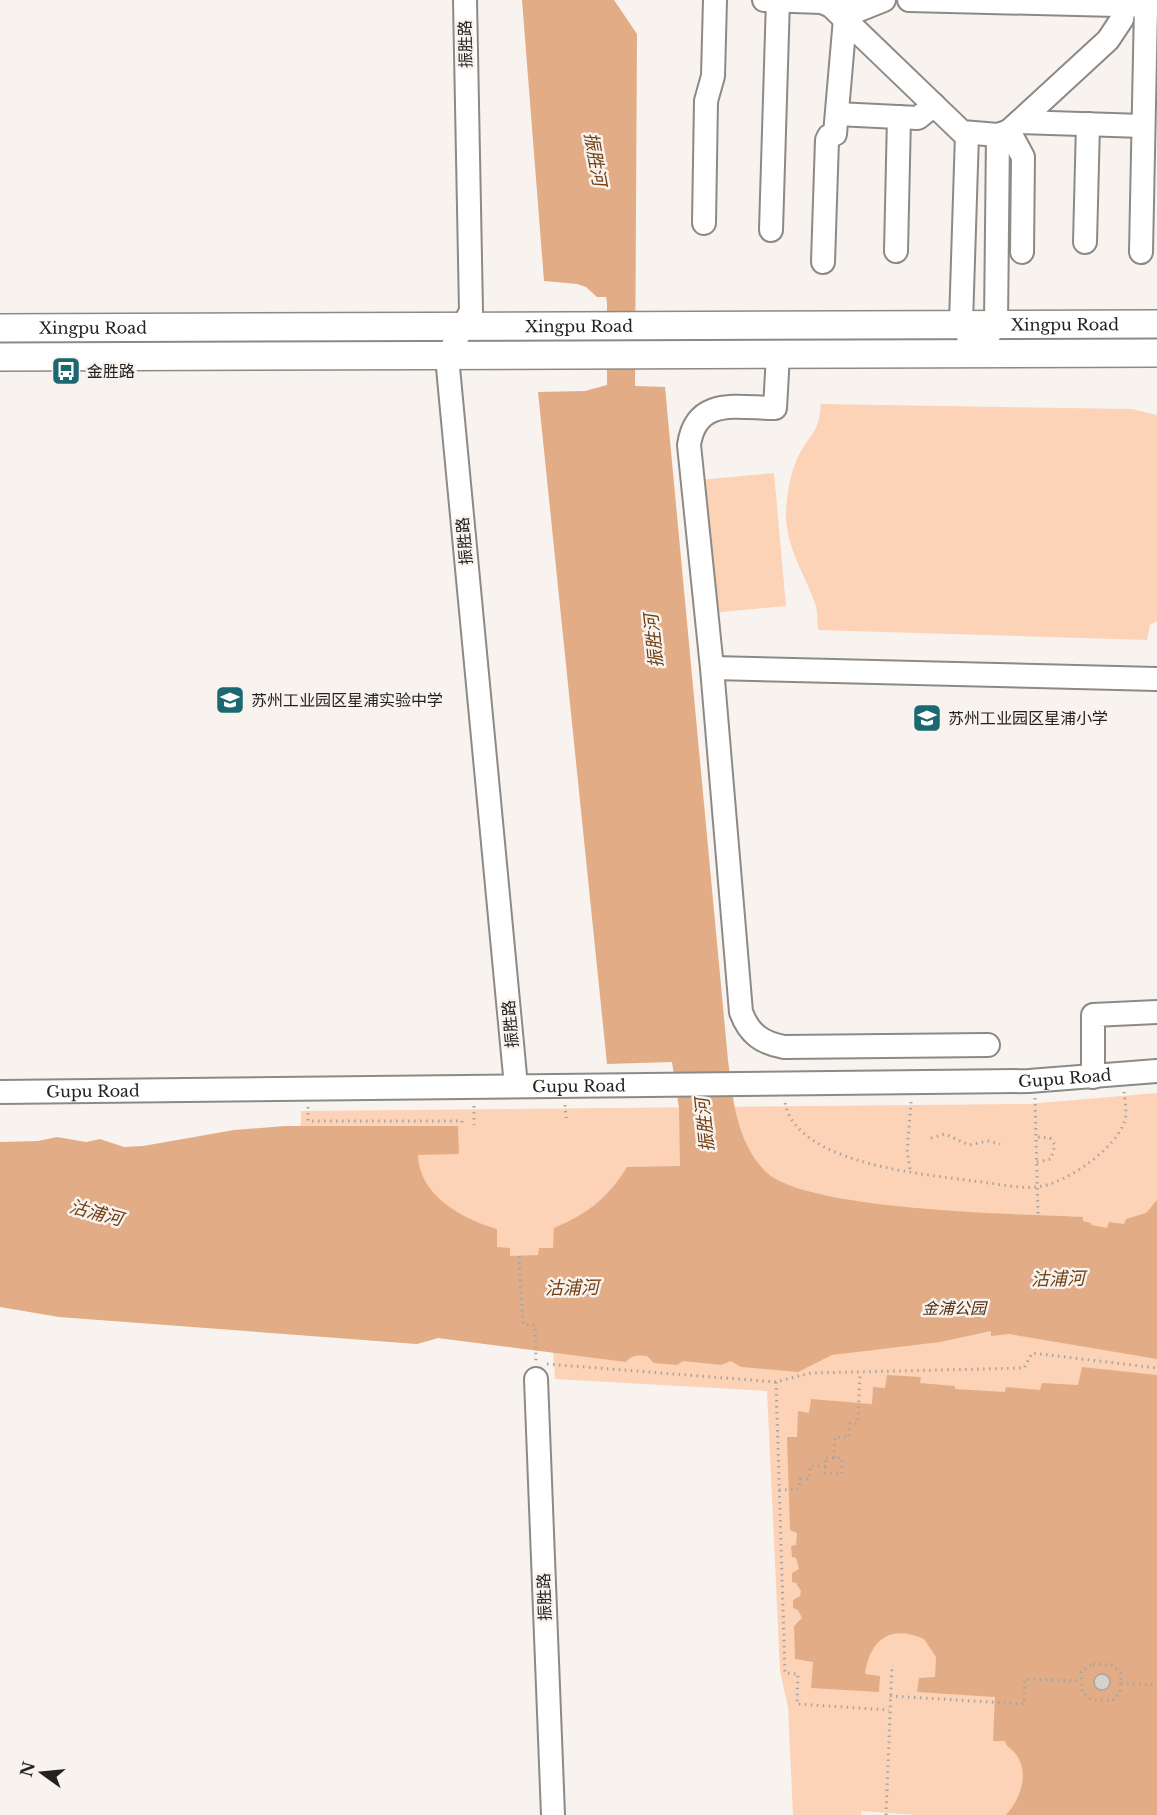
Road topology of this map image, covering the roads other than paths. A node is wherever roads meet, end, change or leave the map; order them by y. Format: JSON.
{"nodes":[{"id":1,"x":465,"y":0,"type":"edge"},
{"id":2,"x":715,"y":0,"type":"edge"},
{"id":3,"x":764,"y":0,"type":"edge"},
{"id":4,"x":778,"y":0,"type":"edge"},
{"id":5,"x":884,"y":0,"type":"edge"},
{"id":6,"x":909,"y":0,"type":"edge"},
{"id":7,"x":1084,"y":2,"type":"edge"},
{"id":8,"x":1138,"y":5,"type":"edge"},
{"id":9,"x":846,"y":8,"type":"edge"},
{"id":10,"x":934,"y":105,"type":"junction"},
{"id":11,"x":837,"y":114,"type":"junction"},
{"id":12,"x":899,"y":117,"type":"junction"},
{"id":13,"x":1088,"y":124,"type":"junction"},
{"id":14,"x":1143,"y":126,"type":"junction"},
{"id":15,"x":1008,"y":129,"type":"junction"},
{"id":16,"x":967,"y":134,"type":"junction"},
{"id":17,"x":704,"y":223,"type":"dead end"},
{"id":18,"x":771,"y":230,"type":"dead end"},
{"id":19,"x":1084,"y":242,"type":"dead end"},
{"id":20,"x":896,"y":251,"type":"dead end"},
{"id":21,"x":1022,"y":252,"type":"dead end"},
{"id":22,"x":1141,"y":252,"type":"dead end"},
{"id":23,"x":823,"y":262,"type":"dead end"},
{"id":24,"x":961,"y":323,"type":"junction"},
{"id":25,"x":996,"y":323,"type":"junction"},
{"id":26,"x":1157,"y":324,"type":"edge"},
{"id":27,"x":0,"y":328,"type":"edge"},
{"id":28,"x":463,"y":328,"type":"junction"},
{"id":29,"x":978,"y":353,"type":"junction"},
{"id":30,"x":1157,"y":353,"type":"edge"},
{"id":31,"x":778,"y":355,"type":"junction"},
{"id":32,"x":0,"y":357,"type":"edge"},
{"id":33,"x":447,"y":357,"type":"junction"},
{"id":34,"x":712,"y":668,"type":"junction"},
{"id":35,"x":1157,"y":679,"type":"edge"},
{"id":36,"x":1157,"y":1012,"type":"edge"},
{"id":37,"x":988,"y":1045,"type":"dead end"},
{"id":38,"x":1157,"y":1071,"type":"edge"},
{"id":39,"x":1093,"y":1077,"type":"junction"},
{"id":40,"x":516,"y":1086,"type":"junction"},
{"id":41,"x":0,"y":1092,"type":"edge"},
{"id":42,"x":536,"y":1371,"type":"road end"},
{"id":43,"x":553,"y":1815,"type":"edge"}],
"edges":[{"from":1,"to":28,"type":"street","name":"振胜路"},
{"from":2,"to":17,"type":"street"},
{"from":3,"to":4,"type":"street"},
{"from":4,"to":9,"type":"street"},
{"from":4,"to":18,"type":"street"},
{"from":5,"to":9,"type":"street"},
{"from":6,"to":7,"type":"street"},
{"from":7,"to":8,"type":"street"},
{"from":8,"to":14,"type":"street"},
{"from":8,"to":15,"type":"street"},
{"from":9,"to":10,"type":"street"},
{"from":9,"to":11,"type":"street"},
{"from":10,"to":12,"type":"street"},
{"from":10,"to":16,"type":"street"},
{"from":11,"to":12,"type":"street"},
{"from":11,"to":23,"type":"street"},
{"from":12,"to":20,"type":"street"},
{"from":13,"to":14,"type":"street"},
{"from":13,"to":15,"type":"street"},
{"from":13,"to":19,"type":"street"},
{"from":14,"to":22,"type":"street"},
{"from":15,"to":16,"type":"street"},
{"from":15,"to":21,"type":"street"},
{"from":15,"to":25,"type":"street"},
{"from":16,"to":24,"type":"street"},
{"from":24,"to":25,"type":"main road","name":"Xingpu Road"},
{"from":24,"to":28,"type":"main road","name":"Xingpu Road"},
{"from":24,"to":29,"type":"street"},
{"from":25,"to":26,"type":"main road","name":"Xingpu Road"},
{"from":25,"to":29,"type":"street"},
{"from":27,"to":28,"type":"main road","name":"Xingpu Road"},
{"from":28,"to":33,"type":"street","name":"振胜路"},
{"from":29,"to":30,"type":"main road","name":"Xingpu Road"},
{"from":29,"to":31,"type":"main road","name":"Xingpu Road"},
{"from":31,"to":33,"type":"main road","name":"Xingpu Road"},
{"from":31,"to":34,"type":"street"},
{"from":32,"to":33,"type":"main road","name":"Xingpu Road"},
{"from":33,"to":40,"type":"street","name":"振胜路"},
{"from":34,"to":35,"type":"street"},
{"from":34,"to":37,"type":"street"},
{"from":36,"to":39,"type":"street"},
{"from":38,"to":39,"type":"street","name":"Gupu Road"},
{"from":39,"to":40,"type":"street","name":"Gupu Road"},
{"from":40,"to":41,"type":"street","name":"Gupu Road"},
{"from":42,"to":43,"type":"street","name":"振胜路"}]}
